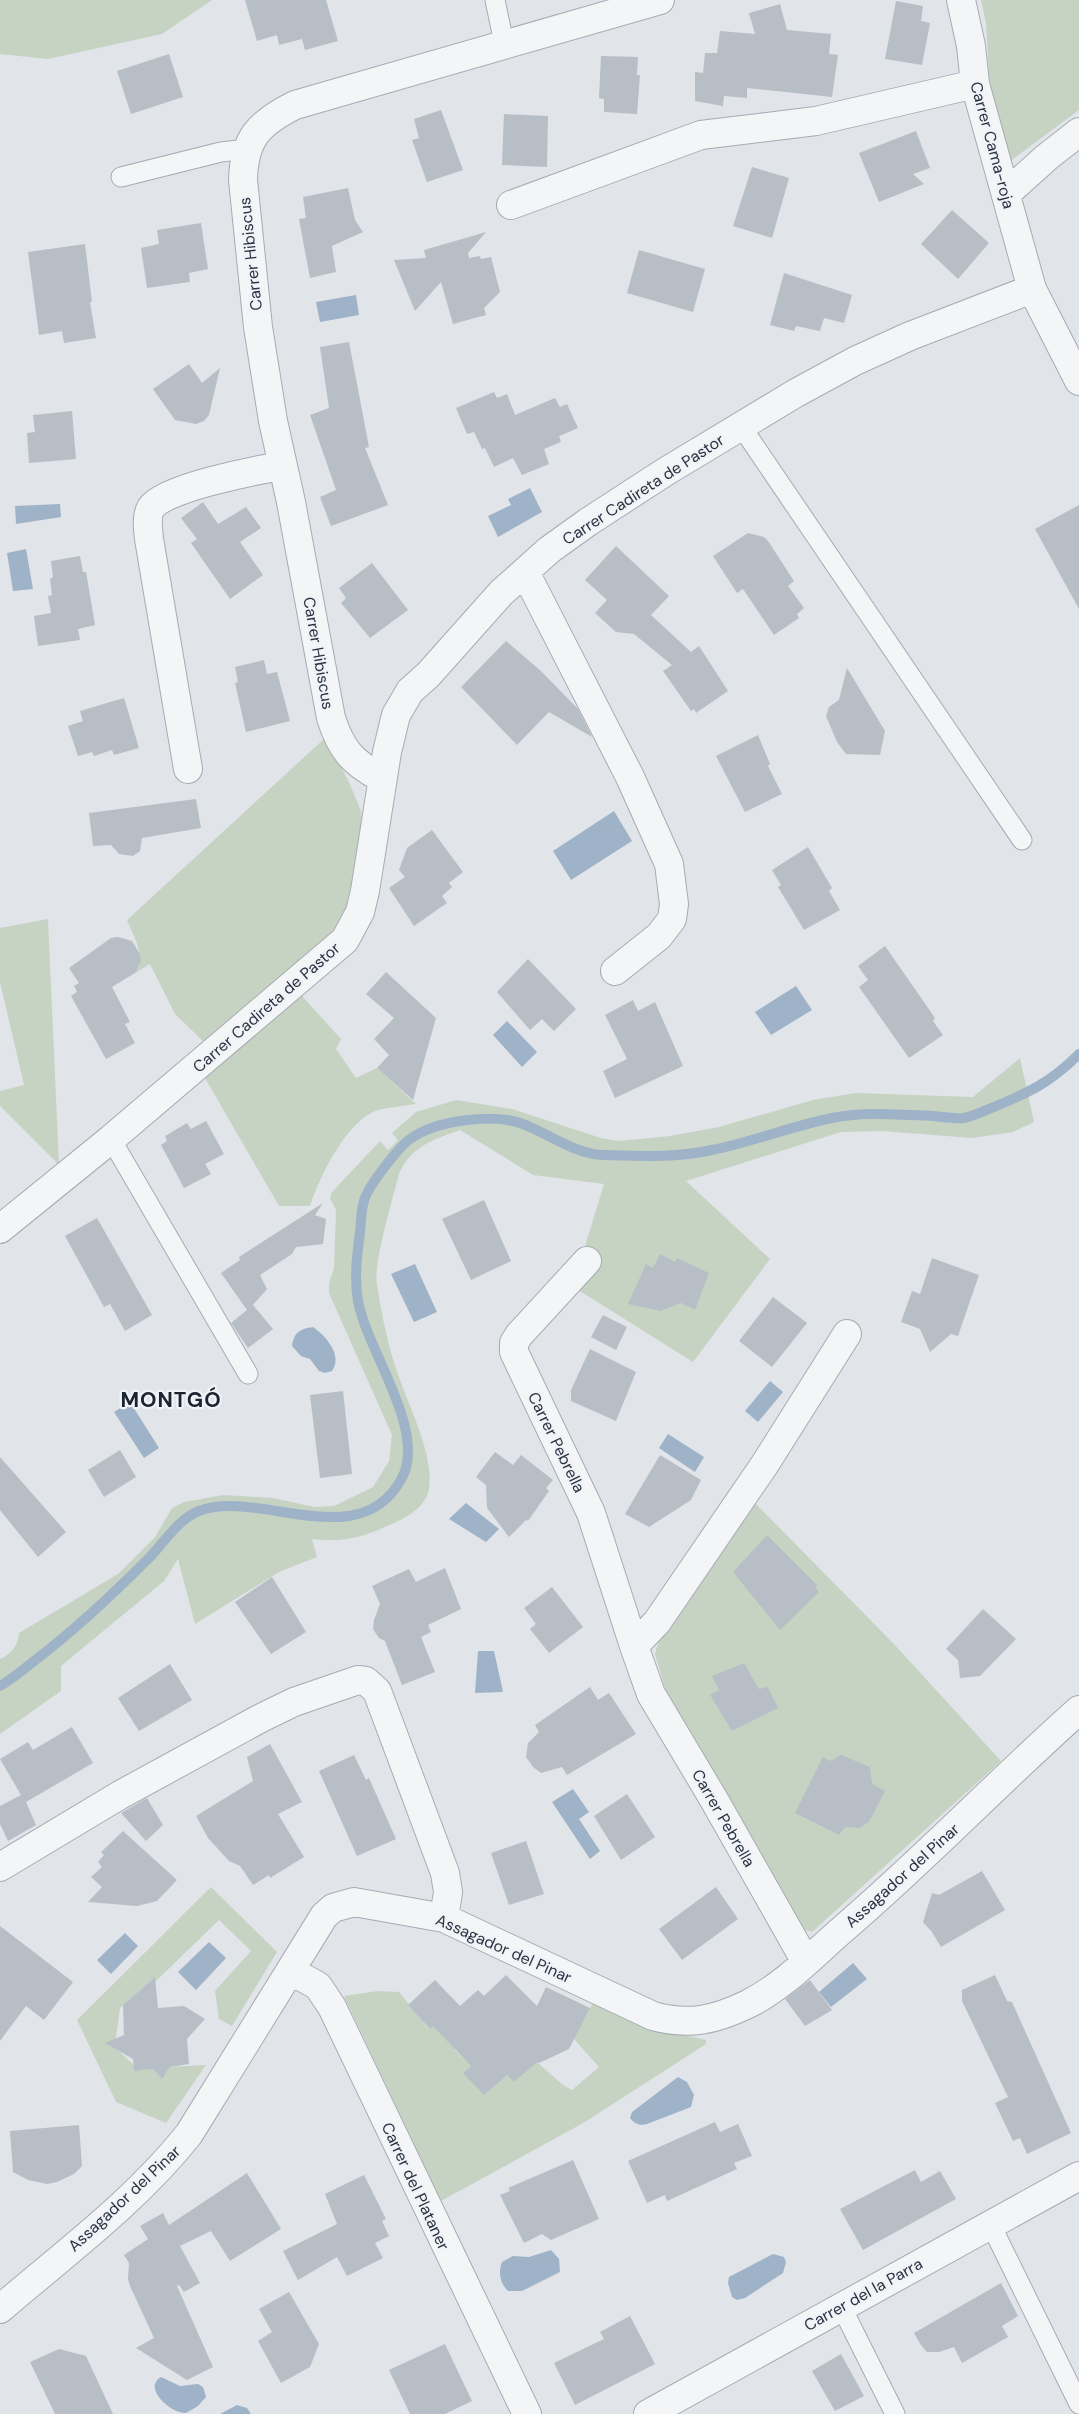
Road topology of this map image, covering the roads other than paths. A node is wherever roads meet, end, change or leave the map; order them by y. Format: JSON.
{"nodes":[{"id":1,"x":495,"y":0,"type":"edge"},
{"id":2,"x":660,"y":0,"type":"edge"},
{"id":3,"x":961,"y":0,"type":"edge"},
{"id":4,"x":504,"y":43,"type":"junction"},
{"id":5,"x":975,"y":84,"type":"junction"},
{"id":6,"x":1079,"y":132,"type":"edge"},
{"id":7,"x":248,"y":149,"type":"junction"},
{"id":8,"x":121,"y":177,"type":"dead end"},
{"id":9,"x":1006,"y":194,"type":"junction"},
{"id":10,"x":511,"y":205,"type":"dead end"},
{"id":11,"x":1032,"y":288,"type":"junction"},
{"id":12,"x":1079,"y":380,"type":"edge"},
{"id":13,"x":740,"y":426,"type":"junction"},
{"id":14,"x":282,"y":466,"type":"junction"},
{"id":15,"x":525,"y":572,"type":"junction"},
{"id":16,"x":188,"y":769,"type":"dead end"},
{"id":17,"x":382,"y":778,"type":"junction"},
{"id":18,"x":1022,"y":840,"type":"dead end"},
{"id":19,"x":615,"y":971,"type":"dead end"},
{"id":20,"x":111,"y":1139,"type":"junction"},
{"id":21,"x":0,"y":1229,"type":"edge"},
{"id":22,"x":587,"y":1261,"type":"dead end"},
{"id":23,"x":847,"y":1334,"type":"dead end"},
{"id":24,"x":248,"y":1374,"type":"dead end"},
{"id":25,"x":634,"y":1646,"type":"junction"},
{"id":26,"x":1079,"y":1710,"type":"edge"},
{"id":27,"x":0,"y":1867,"type":"edge"},
{"id":28,"x":444,"y":1918,"type":"junction"},
{"id":29,"x":806,"y":1962,"type":"junction"},
{"id":30,"x":291,"y":1972,"type":"junction"},
{"id":31,"x":1079,"y":2176,"type":"edge"},
{"id":32,"x":990,"y":2223,"type":"junction"},
{"id":33,"x":841,"y":2306,"type":"junction"},
{"id":34,"x":0,"y":2310,"type":"edge"},
{"id":35,"x":1079,"y":2404,"type":"edge"},
{"id":36,"x":527,"y":2414,"type":"edge"},
{"id":37,"x":648,"y":2414,"type":"edge"},
{"id":38,"x":895,"y":2414,"type":"edge"}],
"edges":[{"from":1,"to":4,"type":"lane"},
{"from":2,"to":4,"type":"street","name":"Carrer Hibiscus"},
{"from":3,"to":5,"type":"street","name":"Carrer Cama-roja"},
{"from":4,"to":7,"type":"street","name":"Carrer Hibiscus"},
{"from":5,"to":9,"type":"street","name":"Carrer Cama-roja"},
{"from":5,"to":10,"type":"street"},
{"from":6,"to":9,"type":"street"},
{"from":7,"to":8,"type":"lane"},
{"from":7,"to":14,"type":"street","name":"Carrer Hibiscus"},
{"from":9,"to":11,"type":"street","name":"Carrer Cama-roja"},
{"from":11,"to":12,"type":"street"},
{"from":11,"to":13,"type":"street","name":"Carrer Cadireta de Pastor"},
{"from":13,"to":15,"type":"street","name":"Carrer Cadireta de Pastor"},
{"from":13,"to":18,"type":"lane"},
{"from":14,"to":16,"type":"street"},
{"from":14,"to":17,"type":"street","name":"Carrer Hibiscus"},
{"from":15,"to":17,"type":"street","name":"Carrer Cadireta de Pastor"},
{"from":15,"to":19,"type":"street"},
{"from":17,"to":20,"type":"street","name":"Carrer Cadireta de Pastor"},
{"from":20,"to":21,"type":"street","name":"Carrer Cadireta de Pastor"},
{"from":20,"to":24,"type":"lane"},
{"from":22,"to":25,"type":"street","name":"Carrer Pebrella"},
{"from":23,"to":25,"type":"street"},
{"from":25,"to":29,"type":"street","name":"Carrer Pebrella"},
{"from":26,"to":29,"type":"street","name":"Assagador del Pinar"},
{"from":27,"to":28,"type":"street"},
{"from":28,"to":29,"type":"street","name":"Assagador del Pinar"},
{"from":28,"to":30,"type":"street","name":"Assagador del Pinar"},
{"from":30,"to":34,"type":"street","name":"Assagador del Pinar"},
{"from":30,"to":36,"type":"street","name":"Carrer del Plataner"},
{"from":31,"to":32,"type":"street","name":"Carrer del la Parra"},
{"from":32,"to":33,"type":"street","name":"Carrer del la Parra"},
{"from":32,"to":35,"type":"lane"},
{"from":33,"to":37,"type":"street","name":"Carrer del la Parra"},
{"from":33,"to":38,"type":"lane"}]}
